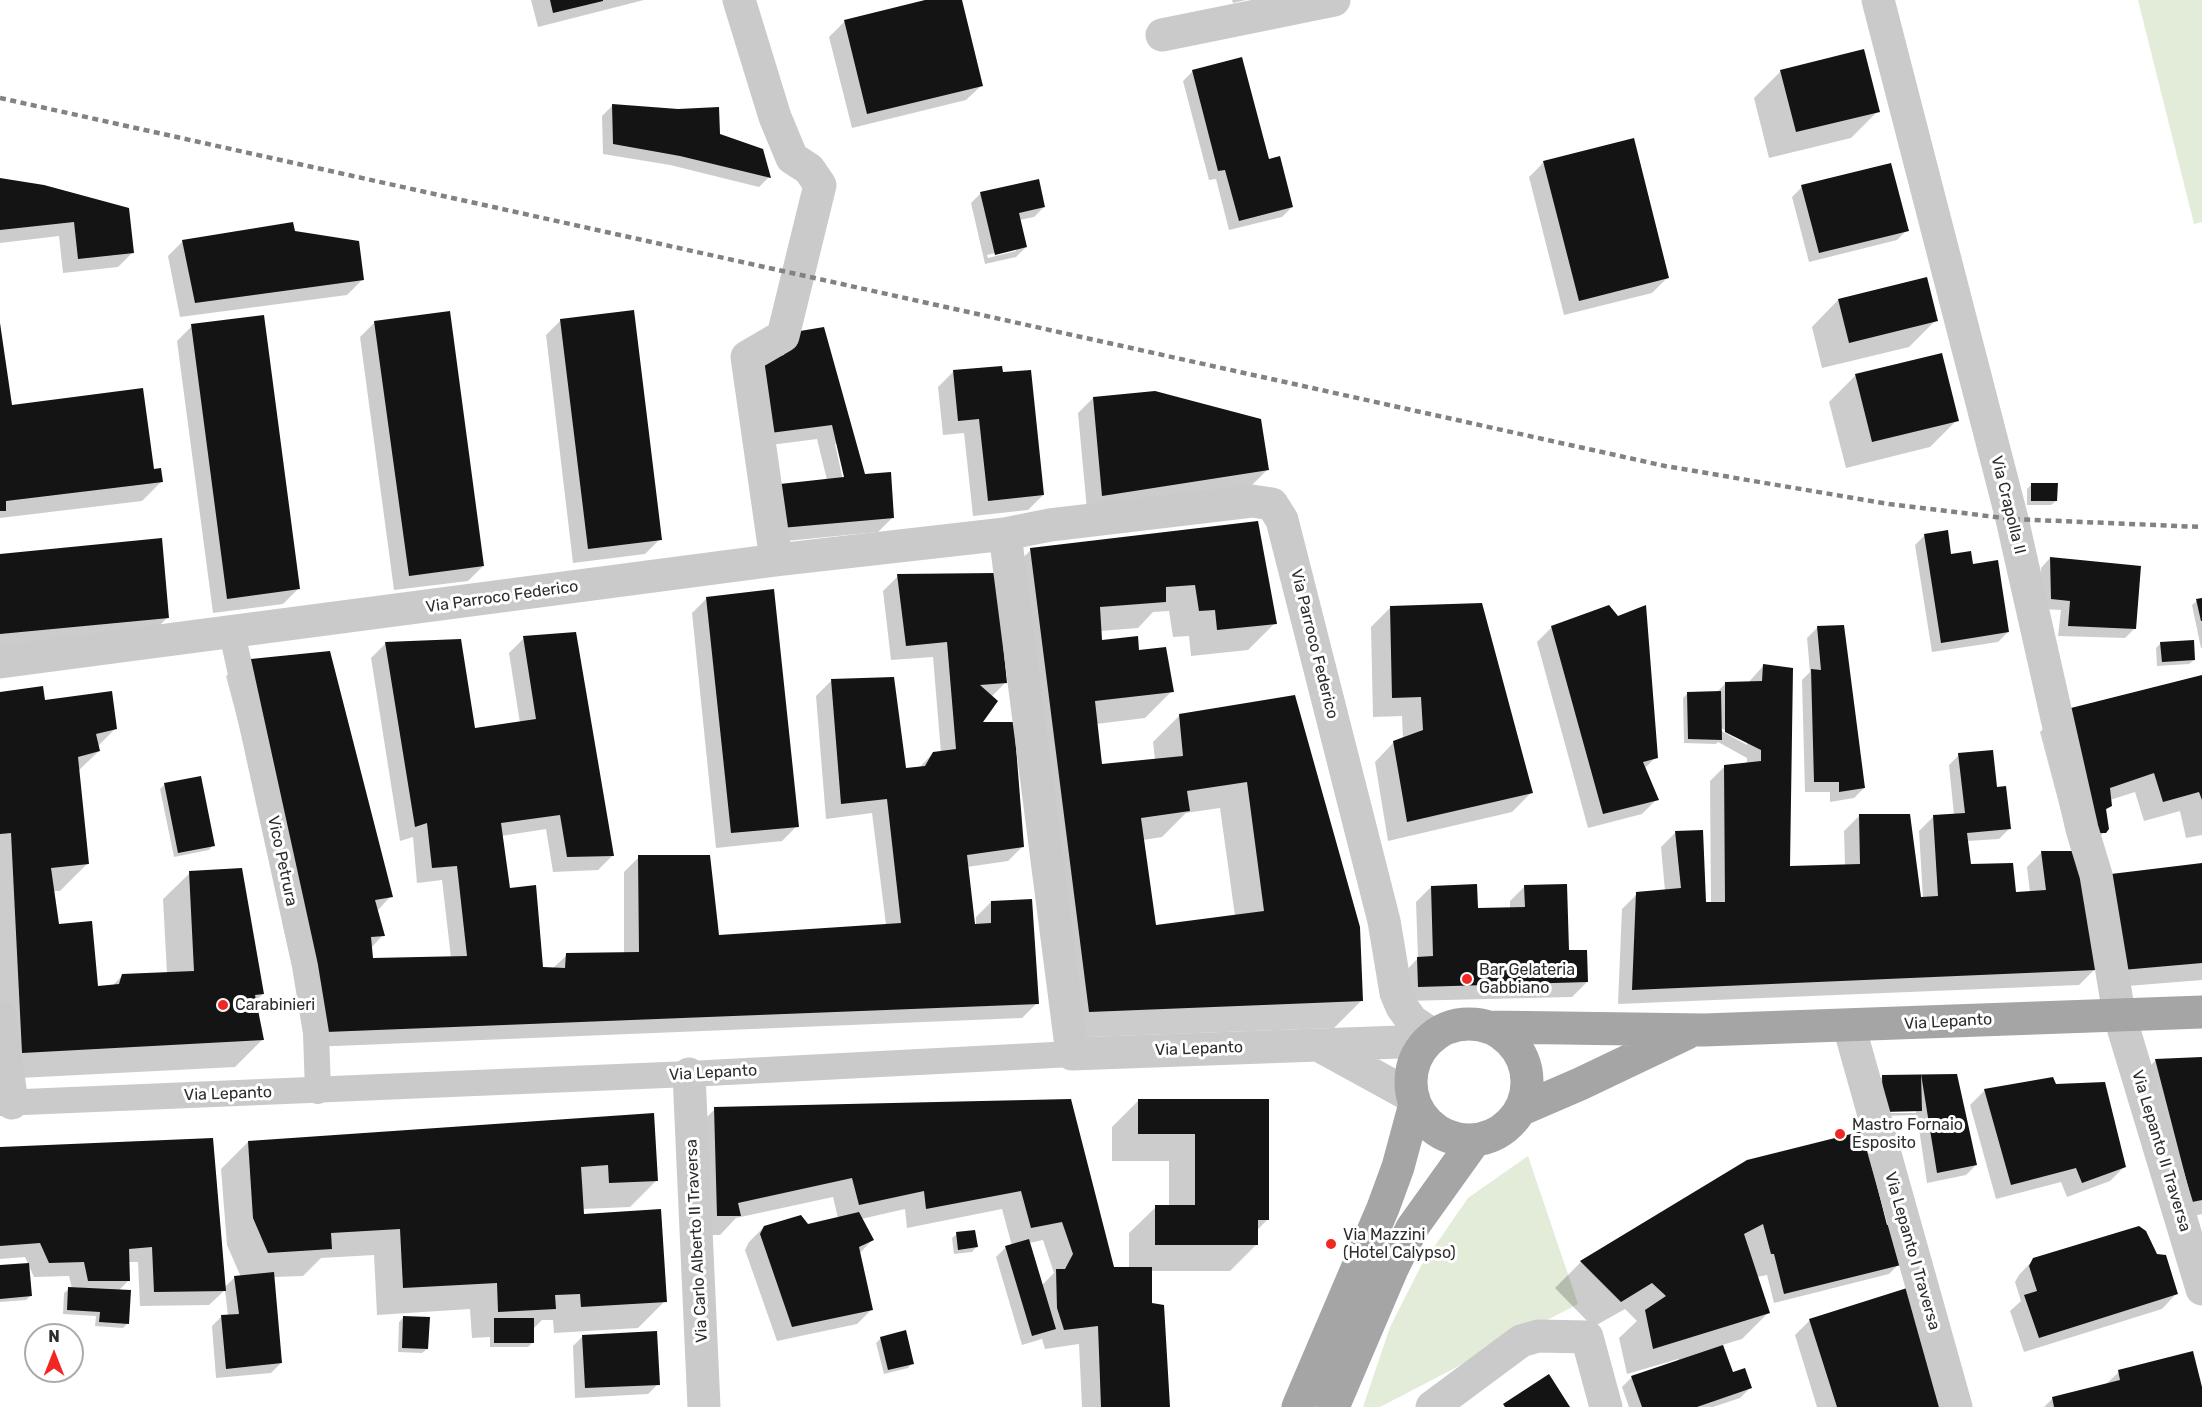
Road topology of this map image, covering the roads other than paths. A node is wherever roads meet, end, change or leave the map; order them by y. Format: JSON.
{"nodes":[{"id":1,"x":739,"y":0,"type":"edge"},
{"id":2,"x":1334,"y":0,"type":"edge"},
{"id":3,"x":1878,"y":0,"type":"edge"},
{"id":4,"x":1162,"y":35,"type":"dead end"},
{"id":5,"x":1005,"y":534,"type":"junction"},
{"id":6,"x":776,"y":560,"type":"junction"},
{"id":7,"x":232,"y":633,"type":"junction"},
{"id":8,"x":0,"y":662,"type":"edge"},
{"id":9,"x":2202,"y":1012,"type":"edge"},
{"id":10,"x":2119,"y":1014,"type":"junction"},
{"id":11,"x":0,"y":1017,"type":"edge"},
{"id":12,"x":1849,"y":1026,"type":"junction"},
{"id":13,"x":1490,"y":1027,"type":"junction"},
{"id":14,"x":1694,"y":1030,"type":"junction"},
{"id":15,"x":1430,"y":1038,"type":"junction"},
{"id":16,"x":1316,"y":1044,"type":"junction"},
{"id":17,"x":1072,"y":1054,"type":"junction"},
{"id":18,"x":689,"y":1074,"type":"junction"},
{"id":19,"x":318,"y":1091,"type":"junction"},
{"id":20,"x":1414,"y":1100,"type":"junction"},
{"id":21,"x":6,"y":1103,"type":"edge"},
{"id":22,"x":1522,"y":1108,"type":"junction"},
{"id":23,"x":1475,"y":1140,"type":"junction"},
{"id":24,"x":2202,"y":1289,"type":"edge"},
{"id":25,"x":704,"y":1407,"type":"edge"},
{"id":26,"x":1298,"y":1407,"type":"edge"},
{"id":27,"x":1333,"y":1407,"type":"edge"},
{"id":28,"x":1432,"y":1407,"type":"edge"},
{"id":29,"x":1606,"y":1407,"type":"edge"},
{"id":30,"x":1956,"y":1407,"type":"edge"}],
"edges":[{"from":1,"to":6,"type":"street"},
{"from":2,"to":4,"type":"street"},
{"from":3,"to":10,"type":"street","name":"Via Crapolla II"},
{"from":5,"to":6,"type":"street","name":"Via Parroco Federico"},
{"from":5,"to":15,"type":"street","name":"Via Parroco Federico"},
{"from":5,"to":17,"type":"street"},
{"from":6,"to":7,"type":"street","name":"Via Parroco Federico"},
{"from":7,"to":8,"type":"street","name":"Via Parroco Federico"},
{"from":7,"to":19,"type":"street","name":"Vico Petrura"},
{"from":9,"to":10,"type":"main road","name":"Via Lepanto"},
{"from":10,"to":12,"type":"main road","name":"Via Lepanto"},
{"from":10,"to":24,"type":"street","name":"Via Lepanto II Traversa"},
{"from":11,"to":21,"type":"street"},
{"from":12,"to":14,"type":"main road","name":"Via Lepanto"},
{"from":12,"to":30,"type":"street","name":"Via Lepanto I Traversa"},
{"from":13,"to":14,"type":"main road","name":"Via Lepanto"},
{"from":13,"to":15,"type":"main road"},
{"from":13,"to":22,"type":"main road"},
{"from":14,"to":22,"type":"main road","name":"Via Lepanto"},
{"from":15,"to":16,"type":"street","name":"Via Lepanto"},
{"from":15,"to":20,"type":"main road"},
{"from":16,"to":17,"type":"street","name":"Via Lepanto"},
{"from":16,"to":20,"type":"street"},
{"from":17,"to":18,"type":"street","name":"Via Lepanto"},
{"from":18,"to":19,"type":"street","name":"Via Lepanto"},
{"from":18,"to":25,"type":"street","name":"Via Carlo Alberto II Traversa"},
{"from":19,"to":21,"type":"street","name":"Via Lepanto"},
{"from":20,"to":23,"type":"main road"},
{"from":20,"to":26,"type":"main road"},
{"from":22,"to":23,"type":"main road"},
{"from":23,"to":27,"type":"main road"},
{"from":28,"to":29,"type":"street"}]}
